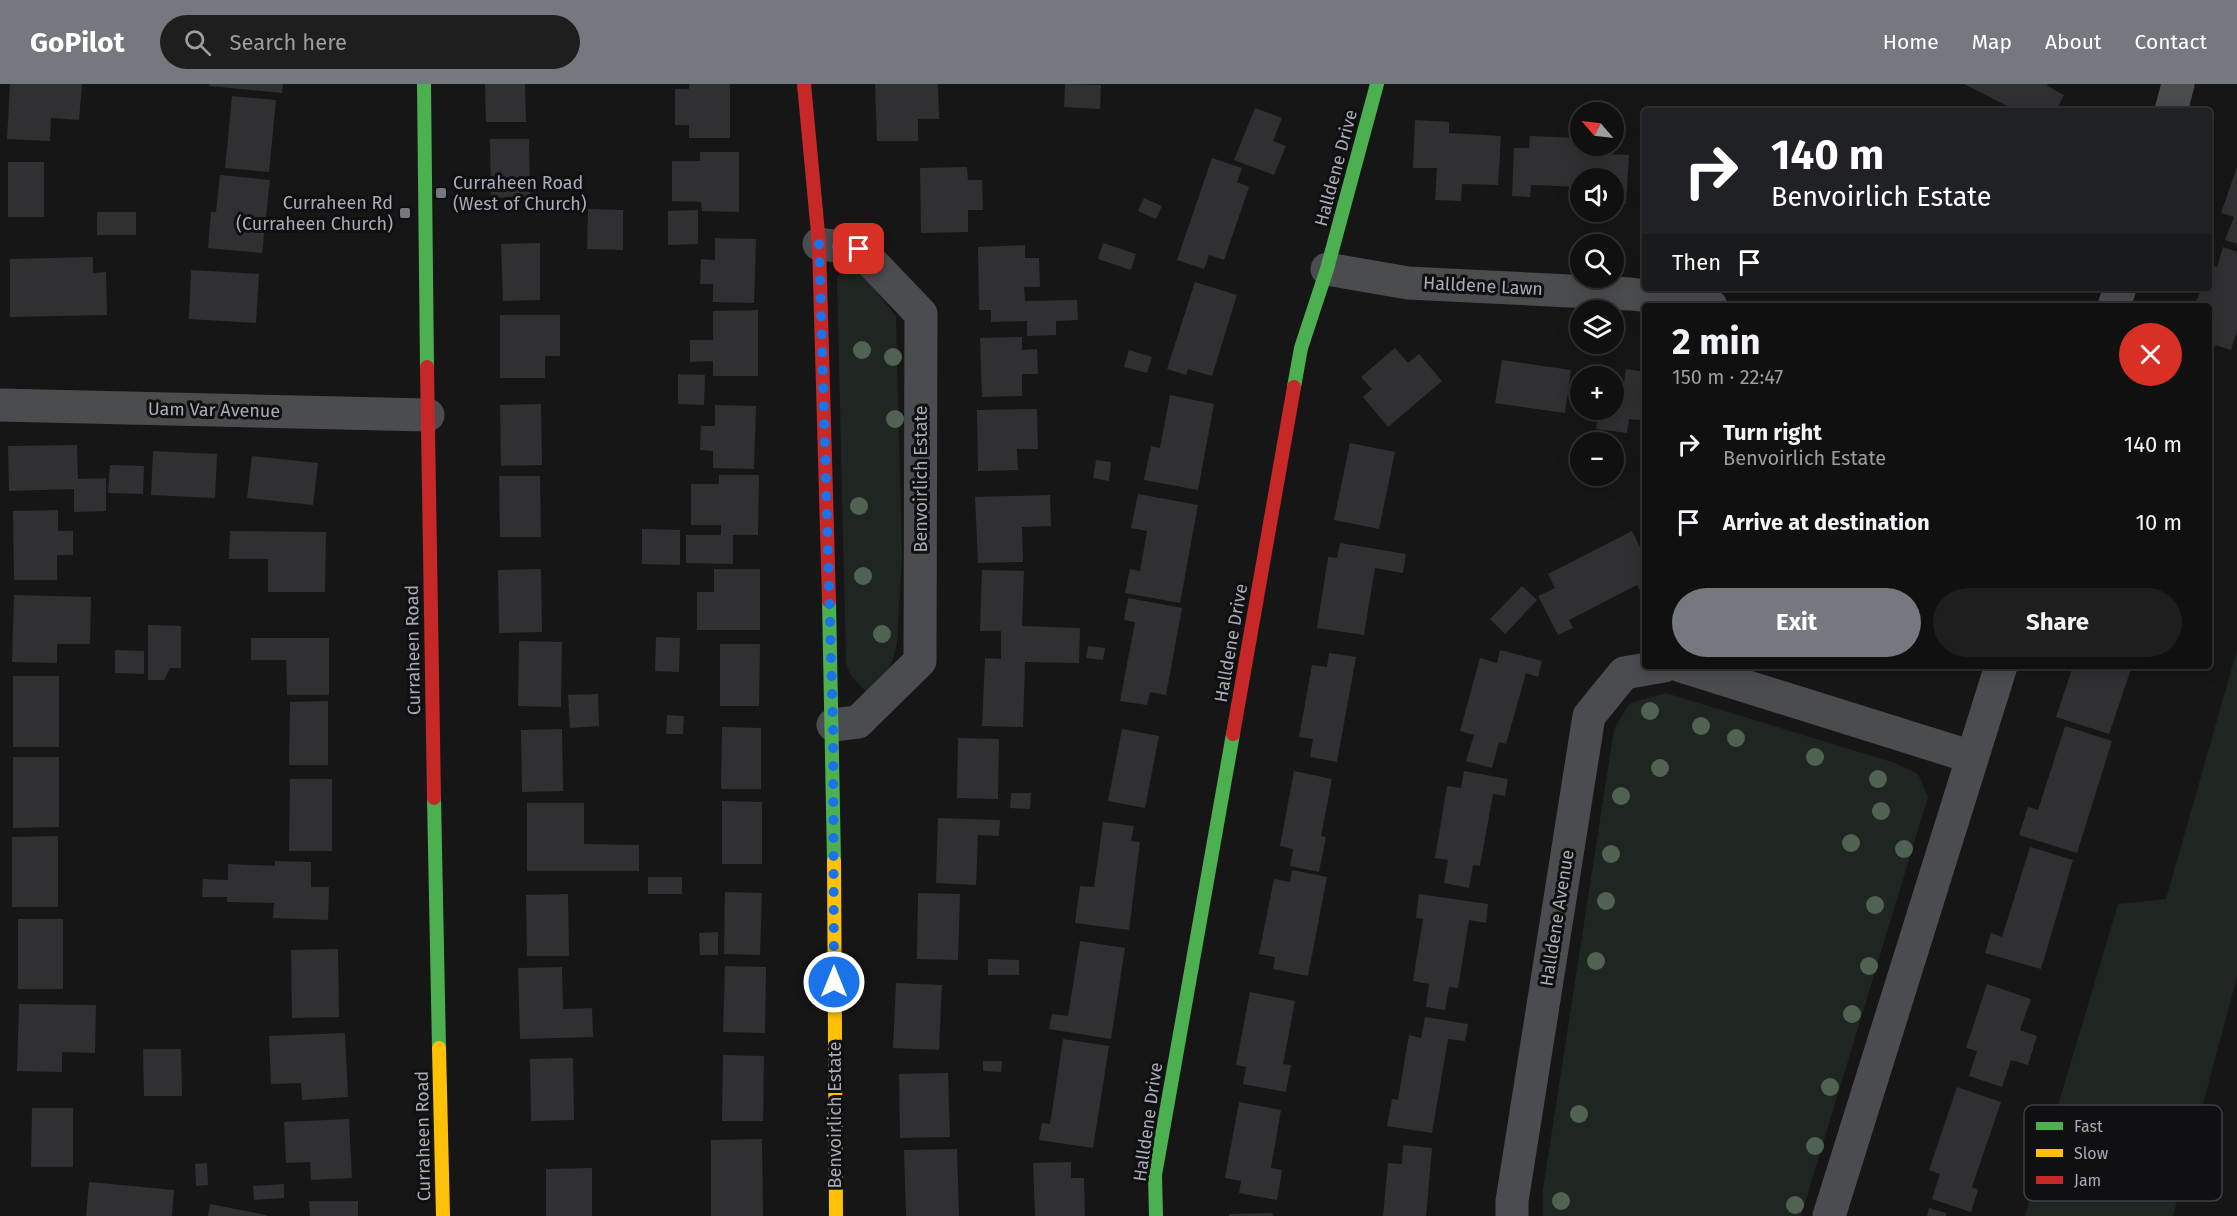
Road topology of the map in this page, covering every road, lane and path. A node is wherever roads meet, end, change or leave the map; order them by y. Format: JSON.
{"nodes":[{"id":1,"x":424,"y":84,"type":"edge"},
{"id":2,"x":804,"y":84,"type":"edge"},
{"id":3,"x":1377,"y":84,"type":"edge"},
{"id":4,"x":2178,"y":84,"type":"edge"},
{"id":5,"x":2172,"y":108,"type":"edge"},
{"id":6,"x":819,"y":244,"type":"junction"},
{"id":7,"x":1328,"y":269,"type":"junction"},
{"id":8,"x":1699,"y":303,"type":"edge"},
{"id":9,"x":0,"y":405,"type":"edge"},
{"id":10,"x":428,"y":415,"type":"junction"},
{"id":11,"x":1647,"y":669,"type":"edge"},
{"id":12,"x":1691,"y":669,"type":"edge"},
{"id":13,"x":2000,"y":669,"type":"edge"},
{"id":14,"x":833,"y":725,"type":"junction"},
{"id":15,"x":1972,"y":757,"type":"junction"},
{"id":16,"x":443,"y":1216,"type":"edge"},
{"id":17,"x":836,"y":1216,"type":"edge"},
{"id":18,"x":1156,"y":1216,"type":"edge"},
{"id":19,"x":1512,"y":1216,"type":"edge"},
{"id":20,"x":1829,"y":1216,"type":"edge"}],
"edges":[{"from":1,"to":10,"type":"street","name":"Curraheen Road"},
{"from":2,"to":6,"type":"street","name":"Benvoirlich Estate"},
{"from":3,"to":7,"type":"street","name":"Halldene Drive"},
{"from":4,"to":5,"type":"street"},
{"from":6,"to":14,"type":"street","name":"Benvoirlich Estate"},
{"from":6,"to":14,"type":"street","name":"Benvoirlich Estate"},
{"from":7,"to":8,"type":"street","name":"Halldene Lawn"},
{"from":7,"to":18,"type":"street","name":"Halldene Drive"},
{"from":9,"to":10,"type":"street","name":"Uam Var Avenue"},
{"from":10,"to":16,"type":"street","name":"Curraheen Road"},
{"from":11,"to":19,"type":"street","name":"Halldene Avenue"},
{"from":12,"to":15,"type":"street"},
{"from":13,"to":15,"type":"street"},
{"from":14,"to":17,"type":"street","name":"Benvoirlich Estate"},
{"from":15,"to":20,"type":"street"}]}
